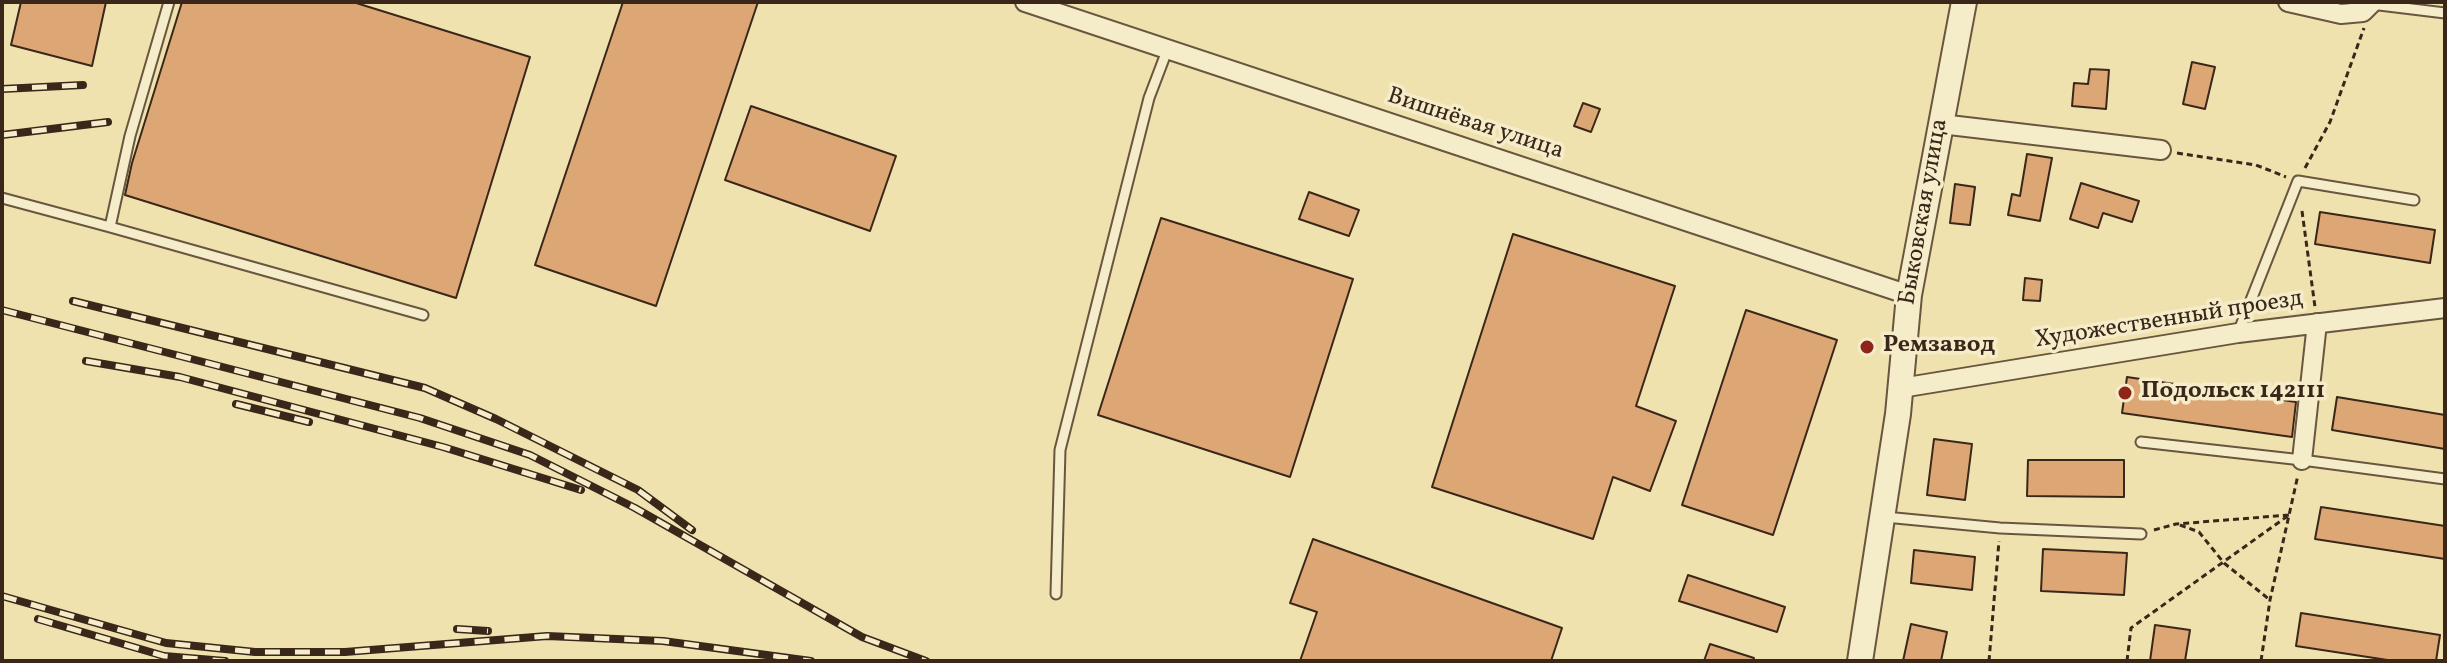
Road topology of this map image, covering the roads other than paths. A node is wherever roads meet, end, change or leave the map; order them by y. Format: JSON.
{"nodes":[{"id":1,"x":169,"y":2,"type":"edge"},
{"id":2,"x":1025,"y":2,"type":"edge"},
{"id":3,"x":1964,"y":2,"type":"edge"},
{"id":4,"x":2288,"y":2,"type":"edge"},
{"id":5,"x":2369,"y":6,"type":"edge"},
{"id":6,"x":2445,"y":13,"type":"edge"},
{"id":7,"x":1168,"y":48,"type":"junction"},
{"id":8,"x":1941,"y":124,"type":"junction"},
{"id":9,"x":2161,"y":150,"type":"road end"},
{"id":10,"x":2,"y":198,"type":"edge"},
{"id":11,"x":2414,"y":200,"type":"dead end"},
{"id":12,"x":110,"y":227,"type":"junction"},
{"id":13,"x":1909,"y":295,"type":"junction"},
{"id":14,"x":2445,"y":308,"type":"edge"},
{"id":15,"x":423,"y":315,"type":"dead end"},
{"id":16,"x":2317,"y":323,"type":"junction"},
{"id":17,"x":2238,"y":333,"type":"junction"},
{"id":18,"x":1901,"y":388,"type":"junction"},
{"id":19,"x":2141,"y":442,"type":"dead end"},
{"id":20,"x":2302,"y":460,"type":"junction"},
{"id":21,"x":2445,"y":479,"type":"edge"},
{"id":22,"x":1884,"y":517,"type":"junction"},
{"id":23,"x":2141,"y":534,"type":"road end"},
{"id":24,"x":1056,"y":594,"type":"dead end"},
{"id":25,"x":1860,"y":661,"type":"edge"}],
"edges":[{"from":1,"to":12,"type":"lane"},
{"from":2,"to":7,"type":"street","name":"Вишнёвая улица"},
{"from":3,"to":8,"type":"street","name":"Быковская улица"},
{"from":4,"to":5,"type":"street"},
{"from":5,"to":6,"type":"lane"},
{"from":7,"to":13,"type":"street","name":"Вишнёвая улица"},
{"from":7,"to":24,"type":"lane"},
{"from":8,"to":9,"type":"street"},
{"from":8,"to":13,"type":"street","name":"Быковская улица"},
{"from":10,"to":12,"type":"lane"},
{"from":11,"to":17,"type":"lane"},
{"from":12,"to":15,"type":"lane"},
{"from":13,"to":18,"type":"street","name":"Быковская улица"},
{"from":14,"to":16,"type":"street","name":"Художественный проезд"},
{"from":16,"to":17,"type":"street","name":"Художественный проезд"},
{"from":16,"to":20,"type":"street"},
{"from":17,"to":18,"type":"street","name":"Художественный проезд"},
{"from":18,"to":22,"type":"street","name":"Быковская улица"},
{"from":19,"to":20,"type":"lane"},
{"from":20,"to":21,"type":"lane"},
{"from":22,"to":23,"type":"lane"},
{"from":22,"to":25,"type":"street","name":"Быковская улица"}]}
